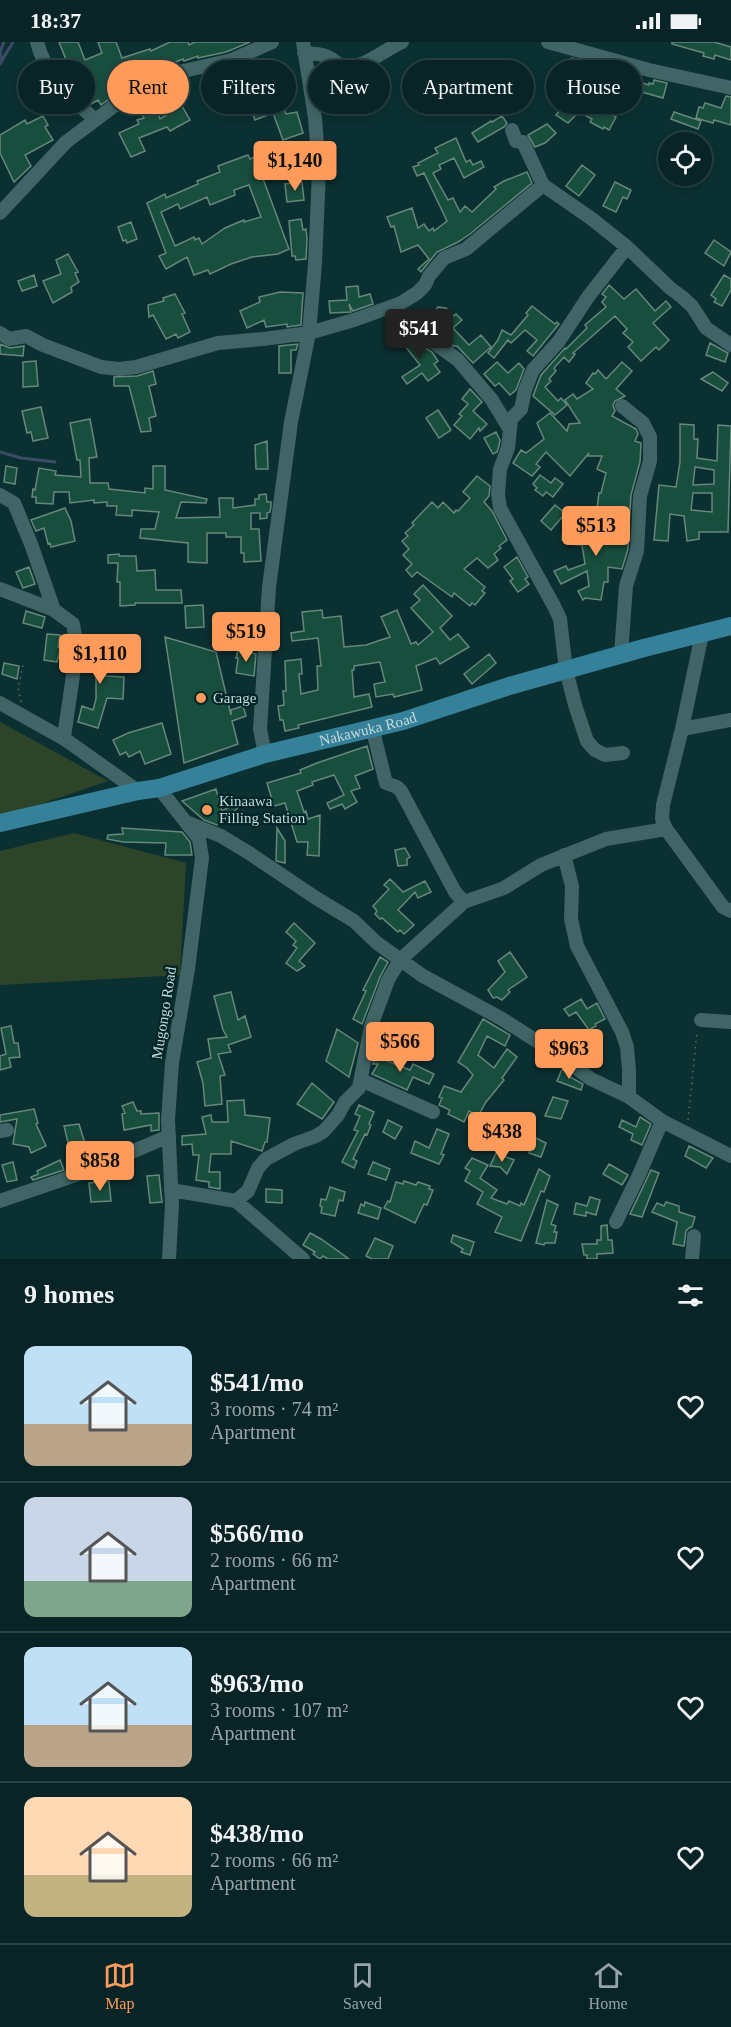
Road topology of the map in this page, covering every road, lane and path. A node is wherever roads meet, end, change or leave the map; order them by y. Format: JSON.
{"nodes":[{"id":1,"x":37,"y":42,"type":"edge"},
{"id":2,"x":272,"y":42,"type":"edge"},
{"id":3,"x":402,"y":42,"type":"edge"},
{"id":4,"x":548,"y":42,"type":"edge"},
{"id":5,"x":304,"y":48,"type":"edge"},
{"id":6,"x":731,"y":88,"type":"edge"},
{"id":7,"x":95,"y":120,"type":"junction"},
{"id":8,"x":512,"y":129,"type":"dead end"},
{"id":9,"x":543,"y":185,"type":"junction"},
{"id":10,"x":0,"y":213,"type":"edge"},
{"id":11,"x":627,"y":247,"type":"junction"},
{"id":12,"x":389,"y":308,"type":"junction"},
{"id":13,"x":0,"y":333,"type":"edge"},
{"id":14,"x":309,"y":333,"type":"junction"},
{"id":15,"x":731,"y":345,"type":"edge"},
{"id":16,"x":622,"y":406,"type":"dead end"},
{"id":17,"x":510,"y":430,"type":"junction"},
{"id":18,"x":0,"y":495,"type":"edge"},
{"id":19,"x":0,"y":589,"type":"edge"},
{"id":20,"x":54,"y":610,"type":"junction"},
{"id":21,"x":731,"y":626,"type":"edge"},
{"id":22,"x":702,"y":634,"type":"junction"},
{"id":23,"x":621,"y":654,"type":"junction"},
{"id":24,"x":22,"y":665,"type":"dead end"},
{"id":25,"x":566,"y":670,"type":"junction"},
{"id":26,"x":0,"y":703,"type":"edge"},
{"id":27,"x":29,"y":719,"type":"junction"},
{"id":28,"x":731,"y":720,"type":"edge"},
{"id":29,"x":372,"y":727,"type":"junction"},
{"id":30,"x":682,"y":729,"type":"junction"},
{"id":31,"x":66,"y":740,"type":"junction"},
{"id":32,"x":623,"y":753,"type":"dead end"},
{"id":33,"x":265,"y":754,"type":"junction"},
{"id":34,"x":159,"y":788,"type":"junction"},
{"id":35,"x":138,"y":791,"type":"junction"},
{"id":36,"x":186,"y":822,"type":"junction"},
{"id":37,"x":0,"y":824,"type":"edge"},
{"id":38,"x":666,"y":829,"type":"junction"},
{"id":39,"x":564,"y":855,"type":"junction"},
{"id":40,"x":464,"y":902,"type":"junction"},
{"id":41,"x":731,"y":911,"type":"edge"},
{"id":42,"x":400,"y":960,"type":"junction"},
{"id":43,"x":701,"y":1020,"type":"joint"},
{"id":44,"x":731,"y":1022,"type":"edge"},
{"id":45,"x":361,"y":1080,"type":"junction"},
{"id":46,"x":629,"y":1097,"type":"junction"},
{"id":47,"x":433,"y":1112,"type":"dead end"},
{"id":48,"x":662,"y":1120,"type":"junction"},
{"id":49,"x":687,"y":1133,"type":"junction"},
{"id":50,"x":169,"y":1136,"type":"junction"},
{"id":51,"x":731,"y":1156,"type":"edge"},
{"id":52,"x":171,"y":1190,"type":"junction"},
{"id":53,"x":0,"y":1201,"type":"edge"},
{"id":54,"x":236,"y":1201,"type":"junction"},
{"id":55,"x":616,"y":1222,"type":"dead end"},
{"id":56,"x":694,"y":1236,"type":"dead end"},
{"id":57,"x":169,"y":1259,"type":"edge"},
{"id":58,"x":303,"y":1259,"type":"edge"},
{"id":59,"x":692,"y":1259,"type":"edge"}],
"edges":[{"from":1,"to":7,"type":"street"},
{"from":2,"to":7,"type":"street"},
{"from":3,"to":5,"type":"street"},
{"from":4,"to":6,"type":"street"},
{"from":5,"to":14,"type":"street"},
{"from":7,"to":10,"type":"street"},
{"from":8,"to":9,"type":"street"},
{"from":9,"to":11,"type":"street"},
{"from":9,"to":12,"type":"street"},
{"from":11,"to":15,"type":"street"},
{"from":11,"to":17,"type":"street"},
{"from":12,"to":14,"type":"street"},
{"from":12,"to":17,"type":"street"},
{"from":13,"to":14,"type":"street"},
{"from":14,"to":33,"type":"street"},
{"from":16,"to":23,"type":"street"},
{"from":17,"to":25,"type":"street"},
{"from":18,"to":20,"type":"street"},
{"from":19,"to":20,"type":"street"},
{"from":20,"to":31,"type":"street"},
{"from":21,"to":22,"type":"main road","name":"Nakawuka Road"},
{"from":22,"to":23,"type":"main road","name":"Nakawuka Road"},
{"from":22,"to":30,"type":"street"},
{"from":23,"to":25,"type":"main road","name":"Nakawuka Road"},
{"from":24,"to":27,"type":"path"},
{"from":25,"to":29,"type":"main road","name":"Nakawuka Road"},
{"from":25,"to":32,"type":"street"},
{"from":26,"to":27,"type":"street"},
{"from":27,"to":31,"type":"street"},
{"from":28,"to":30,"type":"street"},
{"from":29,"to":33,"type":"main road","name":"Nakawuka Road"},
{"from":29,"to":40,"type":"street"},
{"from":30,"to":38,"type":"street"},
{"from":31,"to":35,"type":"street"},
{"from":33,"to":34,"type":"main road","name":"Nakawuka Road"},
{"from":34,"to":35,"type":"main road","name":"Nakawuka Road"},
{"from":34,"to":36,"type":"street","name":"Mugongo Road"},
{"from":35,"to":37,"type":"main road","name":"Nakawuka Road"},
{"from":36,"to":42,"type":"street"},
{"from":36,"to":50,"type":"street","name":"Mugongo Road"},
{"from":38,"to":39,"type":"street"},
{"from":38,"to":41,"type":"street"},
{"from":39,"to":40,"type":"street"},
{"from":39,"to":46,"type":"street"},
{"from":40,"to":42,"type":"street"},
{"from":42,"to":45,"type":"street"},
{"from":42,"to":46,"type":"street"},
{"from":43,"to":44,"type":"street"},
{"from":43,"to":49,"type":"path"},
{"from":45,"to":47,"type":"street"},
{"from":45,"to":54,"type":"street"},
{"from":46,"to":48,"type":"street"},
{"from":48,"to":49,"type":"street"},
{"from":48,"to":55,"type":"street"},
{"from":49,"to":51,"type":"street"},
{"from":50,"to":52,"type":"street","name":"Mugongo Road"},
{"from":50,"to":53,"type":"street"},
{"from":52,"to":54,"type":"street"},
{"from":52,"to":57,"type":"street","name":"Mugongo Road"},
{"from":54,"to":58,"type":"street"},
{"from":56,"to":59,"type":"street"}]}
